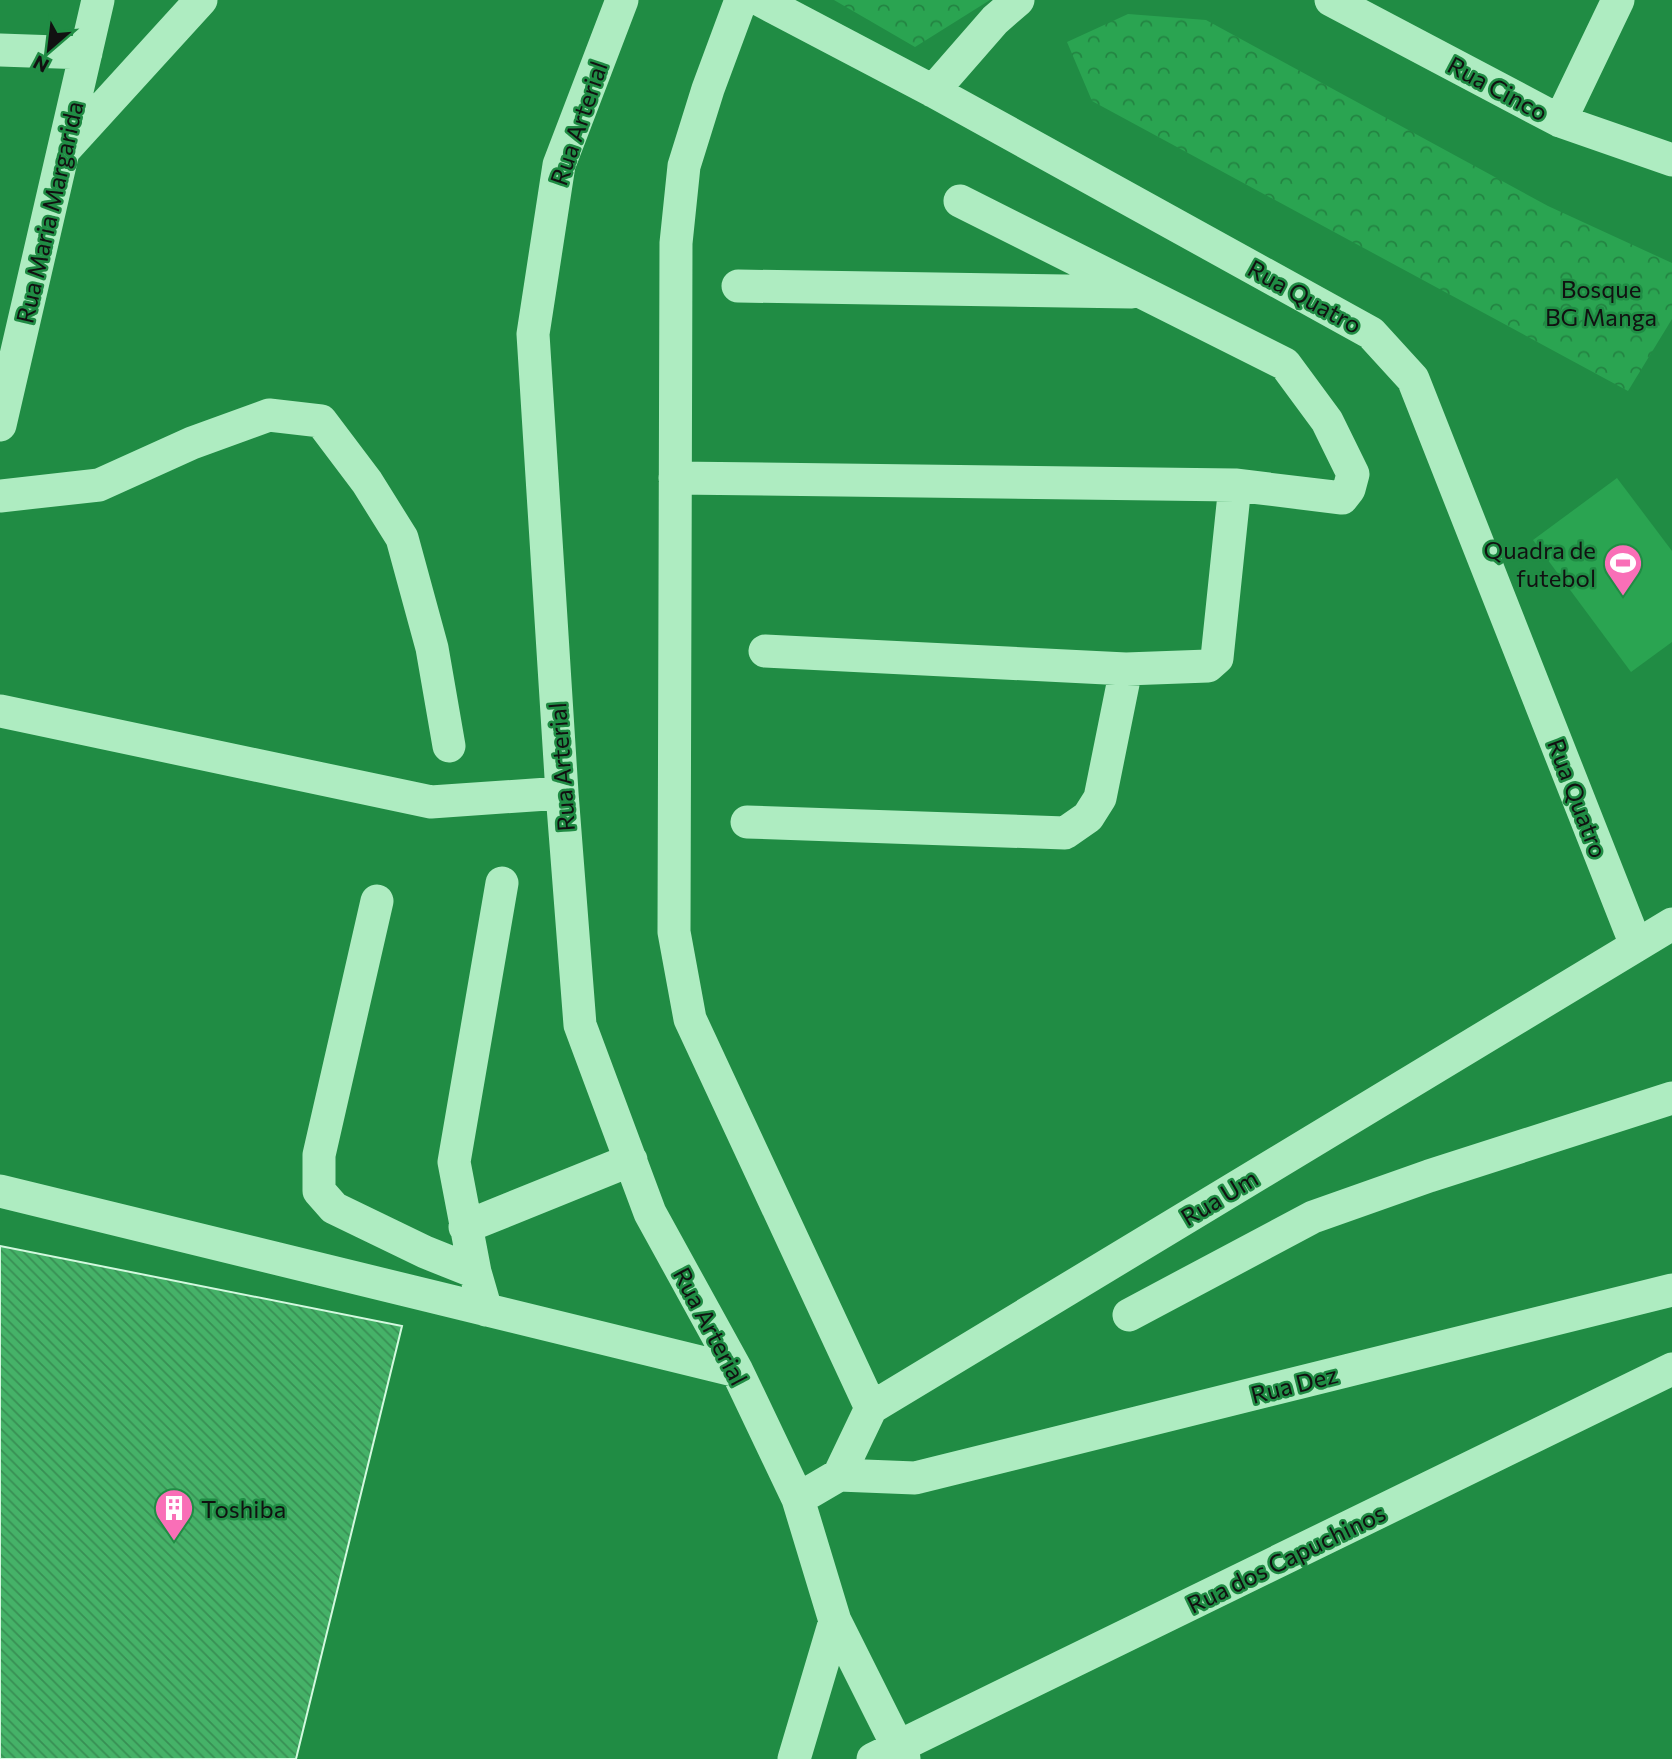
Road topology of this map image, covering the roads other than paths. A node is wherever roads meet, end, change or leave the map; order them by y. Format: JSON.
{"nodes":[{"id":1,"x":98,"y":0,"type":"edge"},
{"id":2,"x":201,"y":0,"type":"edge"},
{"id":3,"x":622,"y":0,"type":"edge"},
{"id":4,"x":741,"y":0,"type":"edge"},
{"id":5,"x":760,"y":0,"type":"edge"},
{"id":6,"x":1018,"y":0,"type":"edge"},
{"id":7,"x":1331,"y":0,"type":"edge"},
{"id":8,"x":1618,"y":0,"type":"edge"},
{"id":9,"x":0,"y":50,"type":"edge"},
{"id":10,"x":86,"y":53,"type":"junction"},
{"id":11,"x":933,"y":90,"type":"junction"},
{"id":12,"x":1560,"y":121,"type":"junction"},
{"id":13,"x":63,"y":150,"type":"junction"},
{"id":14,"x":1672,"y":160,"type":"edge"},
{"id":15,"x":960,"y":201,"type":"dead end"},
{"id":16,"x":738,"y":286,"type":"dead end"},
{"id":17,"x":1141,"y":292,"type":"junction"},
{"id":18,"x":0,"y":425,"type":"edge"},
{"id":19,"x":675,"y":478,"type":"junction"},
{"id":20,"x":1235,"y":485,"type":"junction"},
{"id":21,"x":0,"y":496,"type":"edge"},
{"id":22,"x":765,"y":651,"type":"dead end"},
{"id":23,"x":1126,"y":669,"type":"junction"},
{"id":24,"x":0,"y":711,"type":"edge"},
{"id":25,"x":449,"y":746,"type":"dead end"},
{"id":26,"x":562,"y":793,"type":"junction"},
{"id":27,"x":747,"y":822,"type":"dead end"},
{"id":28,"x":502,"y":883,"type":"dead end"},
{"id":29,"x":377,"y":901,"type":"dead end"},
{"id":30,"x":1672,"y":924,"type":"edge"},
{"id":31,"x":1636,"y":945,"type":"junction"},
{"id":32,"x":1672,"y":1098,"type":"edge"},
{"id":33,"x":631,"y":1160,"type":"junction"},
{"id":34,"x":0,"y":1191,"type":"edge"},
{"id":35,"x":465,"y":1227,"type":"junction"},
{"id":36,"x":475,"y":1272,"type":"junction"},
{"id":37,"x":1672,"y":1290,"type":"edge"},
{"id":38,"x":486,"y":1310,"type":"junction"},
{"id":39,"x":1129,"y":1315,"type":"dead end"},
{"id":40,"x":1672,"y":1369,"type":"edge"},
{"id":41,"x":737,"y":1371,"type":"junction"},
{"id":42,"x":871,"y":1408,"type":"junction"},
{"id":43,"x":839,"y":1475,"type":"junction"},
{"id":44,"x":798,"y":1499,"type":"junction"},
{"id":45,"x":835,"y":1621,"type":"junction"},
{"id":46,"x":892,"y":1755,"type":"edge"},
{"id":47,"x":794,"y":1759,"type":"edge"}],
"edges":[{"from":1,"to":10,"type":"street","name":"Rua Maria Margarida"},
{"from":2,"to":13,"type":"street"},
{"from":3,"to":26,"type":"street","name":"Rua Arterial"},
{"from":4,"to":19,"type":"street"},
{"from":5,"to":11,"type":"street","name":"Rua Quatro"},
{"from":6,"to":11,"type":"street"},
{"from":7,"to":12,"type":"street","name":"Rua Cinco"},
{"from":8,"to":12,"type":"street"},
{"from":9,"to":10,"type":"street"},
{"from":10,"to":13,"type":"street","name":"Rua Maria Margarida"},
{"from":11,"to":31,"type":"street","name":"Rua Quatro"},
{"from":12,"to":14,"type":"street","name":"Rua Cinco"},
{"from":13,"to":18,"type":"street","name":"Rua Maria Margarida"},
{"from":15,"to":17,"type":"street"},
{"from":16,"to":17,"type":"street"},
{"from":17,"to":20,"type":"street"},
{"from":19,"to":20,"type":"street"},
{"from":19,"to":42,"type":"street"},
{"from":20,"to":23,"type":"street"},
{"from":21,"to":25,"type":"street"},
{"from":22,"to":23,"type":"street"},
{"from":23,"to":27,"type":"street"},
{"from":24,"to":26,"type":"street"},
{"from":26,"to":33,"type":"street","name":"Rua Arterial"},
{"from":28,"to":35,"type":"street"},
{"from":29,"to":36,"type":"street"},
{"from":30,"to":31,"type":"street","name":"Rua Um"},
{"from":31,"to":42,"type":"street","name":"Rua Um"},
{"from":32,"to":39,"type":"street"},
{"from":33,"to":35,"type":"street"},
{"from":33,"to":41,"type":"street","name":"Rua Arterial"},
{"from":34,"to":38,"type":"street"},
{"from":35,"to":36,"type":"street"},
{"from":36,"to":38,"type":"street"},
{"from":37,"to":43,"type":"street","name":"Rua Dez"},
{"from":38,"to":41,"type":"street"},
{"from":40,"to":46,"type":"street","name":"Rua dos Capuchinos"},
{"from":41,"to":44,"type":"street","name":"Rua Arterial"},
{"from":42,"to":43,"type":"street"},
{"from":43,"to":44,"type":"street"},
{"from":44,"to":45,"type":"street","name":"Rua Arterial"},
{"from":45,"to":46,"type":"street","name":"Rua Arterial"},
{"from":45,"to":47,"type":"street"}]}
